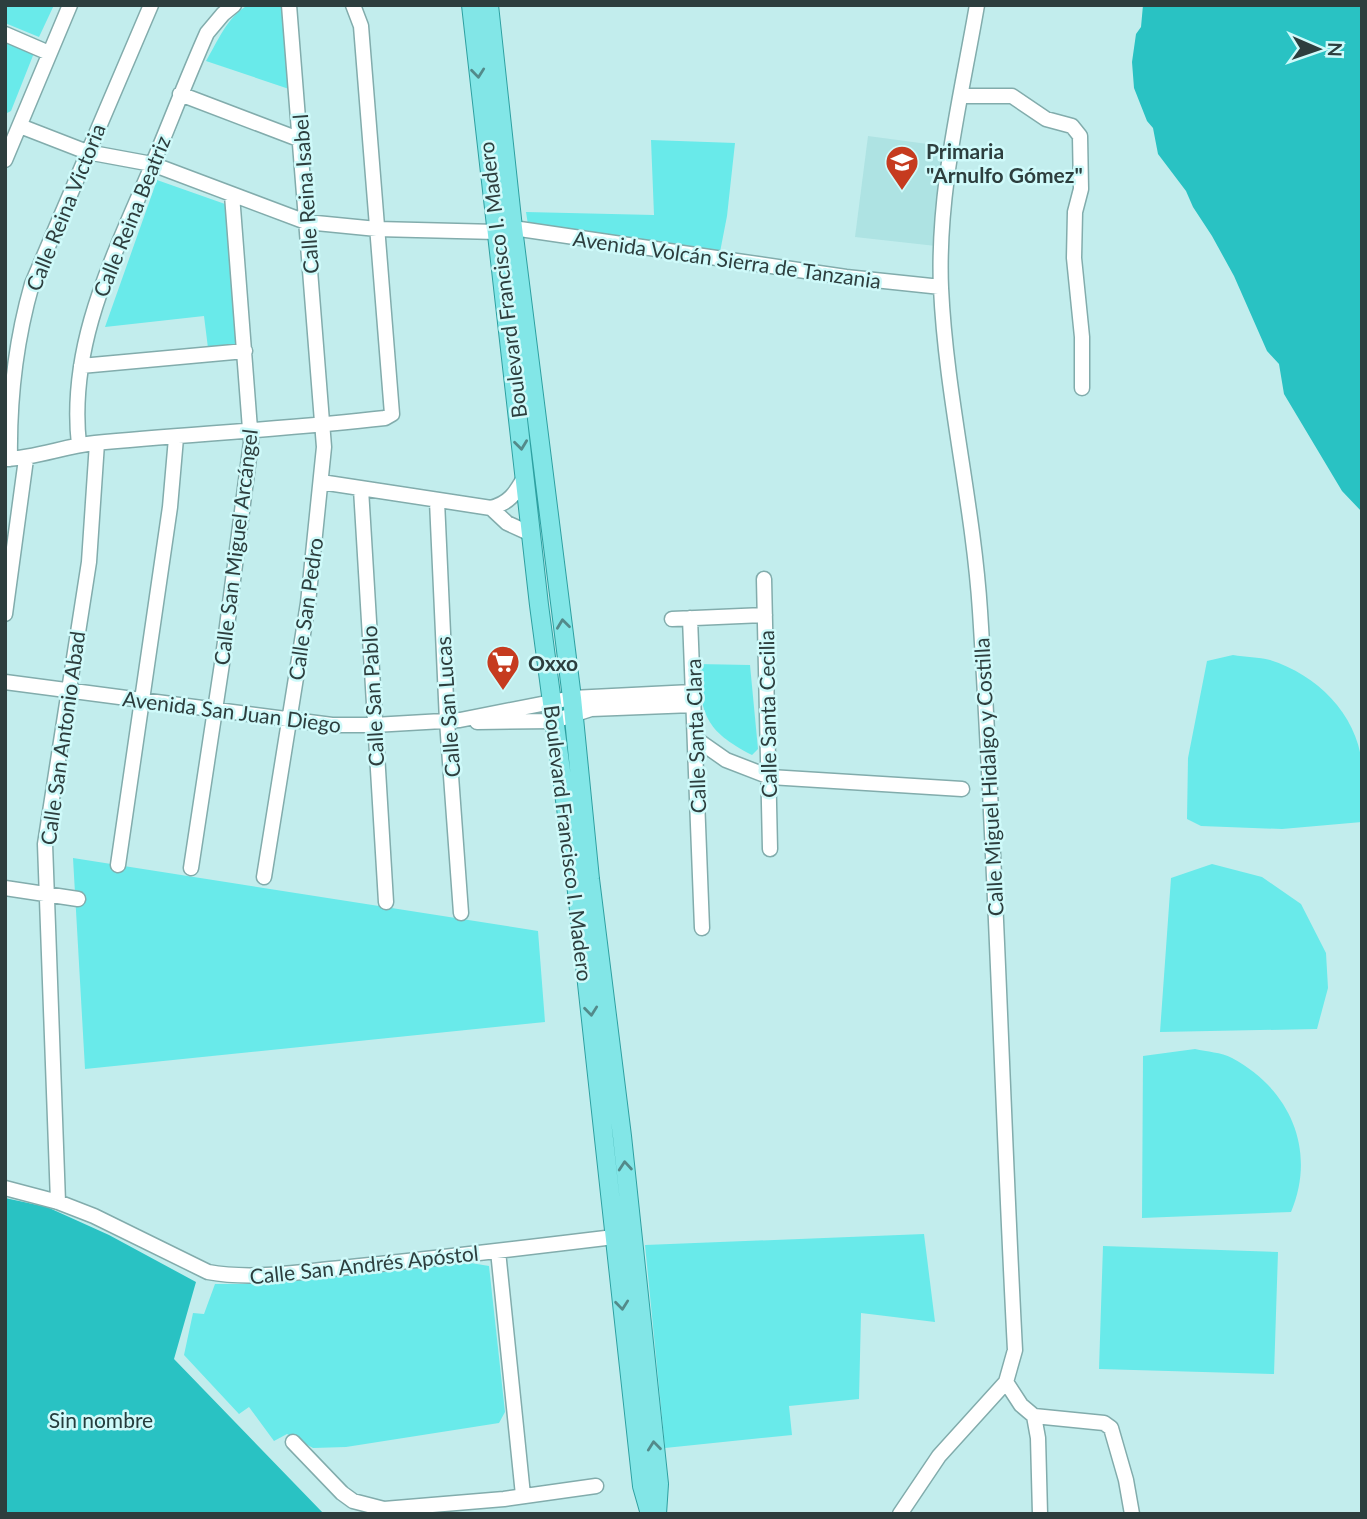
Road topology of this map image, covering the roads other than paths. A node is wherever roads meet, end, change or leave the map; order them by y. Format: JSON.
{"nodes":[{"id":1,"x":70,"y":5,"type":"edge"},
{"id":2,"x":151,"y":5,"type":"edge"},
{"id":3,"x":234,"y":5,"type":"edge"},
{"id":4,"x":289,"y":5,"type":"edge"},
{"id":5,"x":354,"y":5,"type":"edge"},
{"id":6,"x":471,"y":5,"type":"edge"},
{"id":7,"x":489,"y":5,"type":"edge"},
{"id":8,"x":977,"y":5,"type":"edge"},
{"id":9,"x":5,"y":34,"type":"edge"},
{"id":10,"x":49,"y":53,"type":"junction"},
{"id":11,"x":180,"y":94,"type":"junction"},
{"id":12,"x":961,"y":96,"type":"junction"},
{"id":13,"x":20,"y":126,"type":"junction"},
{"id":14,"x":301,"y":140,"type":"junction"},
{"id":15,"x":87,"y":152,"type":"junction"},
{"id":16,"x":7,"y":153,"type":"edge"},
{"id":17,"x":152,"y":164,"type":"junction"},
{"id":18,"x":232,"y":195,"type":"junction"},
{"id":19,"x":306,"y":222,"type":"junction"},
{"id":20,"x":377,"y":229,"type":"junction"},
{"id":21,"x":505,"y":230,"type":"junction"},
{"id":22,"x":942,"y":287,"type":"junction"},
{"id":23,"x":245,"y":351,"type":"junction"},
{"id":24,"x":81,"y":366,"type":"junction"},
{"id":25,"x":319,"y":382,"type":"joint"},
{"id":26,"x":1082,"y":388,"type":"dead end"},
{"id":27,"x":323,"y":425,"type":"junction"},
{"id":28,"x":251,"y":430,"type":"junction"},
{"id":29,"x":176,"y":438,"type":"junction"},
{"id":30,"x":97,"y":443,"type":"junction"},
{"id":31,"x":79,"y":444,"type":"junction"},
{"id":32,"x":8,"y":459,"type":"edge"},
{"id":33,"x":26,"y":459,"type":"junction"},
{"id":34,"x":524,"y":478,"type":"junction"},
{"id":35,"x":321,"y":482,"type":"junction"},
{"id":36,"x":361,"y":489,"type":"junction"},
{"id":37,"x":437,"y":501,"type":"junction"},
{"id":38,"x":491,"y":508,"type":"junction"},
{"id":39,"x":531,"y":534,"type":"junction"},
{"id":40,"x":764,"y":579,"type":"dead end"},
{"id":41,"x":5,"y":614,"type":"edge"},
{"id":42,"x":765,"y":615,"type":"junction"},
{"id":43,"x":690,"y":618,"type":"junction"},
{"id":44,"x":672,"y":619,"type":"dead end"},
{"id":45,"x":5,"y":681,"type":"edge"},
{"id":46,"x":69,"y":691,"type":"junction"},
{"id":47,"x":693,"y":698,"type":"junction"},
{"id":48,"x":142,"y":700,"type":"junction"},
{"id":49,"x":551,"y":703,"type":"junction"},
{"id":50,"x":573,"y":706,"type":"junction"},
{"id":51,"x":216,"y":710,"type":"junction"},
{"id":52,"x":288,"y":719,"type":"junction"},
{"id":53,"x":453,"y":720,"type":"junction"},
{"id":54,"x":554,"y":721,"type":"junction"},
{"id":55,"x":374,"y":725,"type":"junction"},
{"id":56,"x":696,"y":739,"type":"junction"},
{"id":57,"x":769,"y":777,"type":"junction"},
{"id":58,"x":962,"y":789,"type":"dead end"},
{"id":59,"x":770,"y":849,"type":"dead end"},
{"id":60,"x":118,"y":865,"type":"dead end"},
{"id":61,"x":191,"y":868,"type":"dead end"},
{"id":62,"x":264,"y":877,"type":"dead end"},
{"id":63,"x":5,"y":888,"type":"edge"},
{"id":64,"x":45,"y":895,"type":"junction"},
{"id":65,"x":78,"y":899,"type":"dead end"},
{"id":66,"x":386,"y":902,"type":"dead end"},
{"id":67,"x":461,"y":913,"type":"dead end"},
{"id":68,"x":702,"y":928,"type":"dead end"},
{"id":69,"x":5,"y":1188,"type":"edge"},
{"id":70,"x":58,"y":1202,"type":"junction"},
{"id":71,"x":614,"y":1237,"type":"junction"},
{"id":72,"x":498,"y":1251,"type":"junction"},
{"id":73,"x":638,"y":1379,"type":"junction"},
{"id":74,"x":1006,"y":1381,"type":"junction"},
{"id":75,"x":990,"y":1401,"type":"junction"},
{"id":76,"x":1021,"y":1405,"type":"junction"},
{"id":77,"x":1034,"y":1416,"type":"junction"},
{"id":78,"x":293,"y":1442,"type":"dead end"},
{"id":79,"x":596,"y":1486,"type":"dead end"},
{"id":80,"x":523,"y":1495,"type":"junction"},
{"id":81,"x":650,"y":1514,"type":"edge"},
{"id":82,"x":657,"y":1514,"type":"edge"},
{"id":83,"x":900,"y":1514,"type":"edge"},
{"id":84,"x":1040,"y":1514,"type":"edge"},
{"id":85,"x":1132,"y":1514,"type":"edge"}],
"edges":[{"from":1,"to":10,"type":"street"},
{"from":2,"to":15,"type":"street","name":"Calle Reina Victoria"},
{"from":3,"to":11,"type":"street","name":"Calle Reina Beatriz"},
{"from":4,"to":14,"type":"street","name":"Calle Reina Isabel"},
{"from":5,"to":20,"type":"street"},
{"from":6,"to":21,"type":"main road","name":"Boulevard Francisco I. Madero","one_way":true},
{"from":7,"to":21,"type":"main road","name":"Boulevard Francisco I. Madero"},
{"from":8,"to":12,"type":"street","name":"Calle Miguel Hidalgo y Costilla"},
{"from":9,"to":10,"type":"street"},
{"from":10,"to":13,"type":"street"},
{"from":11,"to":14,"type":"street"},
{"from":11,"to":17,"type":"street","name":"Calle Reina Beatriz"},
{"from":12,"to":22,"type":"street","name":"Calle Miguel Hidalgo y Costilla"},
{"from":12,"to":26,"type":"street"},
{"from":13,"to":15,"type":"street","name":"Avenida Volcán Sierra de Tanzania"},
{"from":13,"to":16,"type":"street"},
{"from":14,"to":19,"type":"street","name":"Calle Reina Isabel"},
{"from":15,"to":17,"type":"street","name":"Avenida Volcán Sierra de Tanzania"},
{"from":15,"to":32,"type":"street","name":"Calle Reina Victoria"},
{"from":17,"to":18,"type":"street","name":"Avenida Volcán Sierra de Tanzania"},
{"from":17,"to":24,"type":"street","name":"Calle Reina Beatriz"},
{"from":18,"to":19,"type":"street","name":"Avenida Volcán Sierra de Tanzania"},
{"from":18,"to":23,"type":"street","name":"Calle San Miguel Arcángel"},
{"from":19,"to":20,"type":"street","name":"Avenida Volcán Sierra de Tanzania"},
{"from":19,"to":25,"type":"street","name":"Calle Reina Isabel"},
{"from":20,"to":21,"type":"street","name":"Avenida Volcán Sierra de Tanzania"},
{"from":20,"to":27,"type":"street"},
{"from":21,"to":22,"type":"street","name":"Avenida Volcán Sierra de Tanzania"},
{"from":21,"to":34,"type":"main road","name":"Boulevard Francisco I. Madero","one_way":true},
{"from":50,"to":21,"type":"main road","name":"Boulevard Francisco I. Madero","one_way":true},
{"from":22,"to":74,"type":"street","name":"Calle Miguel Hidalgo y Costilla"},
{"from":23,"to":24,"type":"street"},
{"from":23,"to":28,"type":"street","name":"Calle San Miguel Arcángel"},
{"from":24,"to":31,"type":"street","name":"Calle Reina Beatriz"},
{"from":25,"to":27,"type":"street","name":"Calle San Pedro"},
{"from":27,"to":28,"type":"street"},
{"from":27,"to":35,"type":"street","name":"Calle San Pedro"},
{"from":28,"to":29,"type":"street"},
{"from":28,"to":51,"type":"street","name":"Calle San Miguel Arcángel"},
{"from":29,"to":30,"type":"street"},
{"from":29,"to":48,"type":"street"},
{"from":30,"to":31,"type":"street"},
{"from":30,"to":46,"type":"street","name":"Calle San Antonio Abad"},
{"from":31,"to":33,"type":"street"},
{"from":32,"to":33,"type":"street"},
{"from":33,"to":41,"type":"street"},
{"from":34,"to":38,"type":"street"},
{"from":34,"to":39,"type":"main road","name":"Boulevard Francisco I. Madero"},
{"from":35,"to":36,"type":"street"},
{"from":35,"to":52,"type":"street","name":"Calle San Pedro"},
{"from":36,"to":37,"type":"street"},
{"from":36,"to":55,"type":"street","name":"Calle San Pablo"},
{"from":37,"to":38,"type":"street"},
{"from":37,"to":53,"type":"street","name":"Calle San Lucas"},
{"from":38,"to":39,"type":"street"},
{"from":39,"to":49,"type":"main road","name":"Boulevard Francisco I. Madero"},
{"from":40,"to":42,"type":"street","name":"Calle Santa Cecilia"},
{"from":42,"to":43,"type":"street"},
{"from":42,"to":57,"type":"street","name":"Calle Santa Cecilia"},
{"from":43,"to":44,"type":"street"},
{"from":43,"to":47,"type":"street","name":"Calle Santa Clara"},
{"from":45,"to":46,"type":"street","name":"Avenida San Juan Diego"},
{"from":46,"to":48,"type":"street","name":"Avenida San Juan Diego"},
{"from":46,"to":64,"type":"street","name":"Calle San Antonio Abad"},
{"from":47,"to":50,"type":"street"},
{"from":47,"to":56,"type":"street","name":"Calle Santa Clara"},
{"from":48,"to":51,"type":"street","name":"Avenida San Juan Diego"},
{"from":48,"to":60,"type":"street"},
{"from":49,"to":50,"type":"street","name":"Avenida San Juan Diego"},
{"from":49,"to":53,"type":"street","name":"Avenida San Juan Diego"},
{"from":49,"to":54,"type":"main road","name":"Boulevard Francisco I. Madero"},
{"from":50,"to":54,"type":"street","name":"Avenida San Juan Diego"},
{"from":73,"to":50,"type":"main road","name":"Boulevard Francisco I. Madero","one_way":true},
{"from":51,"to":52,"type":"street","name":"Avenida San Juan Diego"},
{"from":51,"to":61,"type":"street","name":"Calle San Miguel Arcángel"},
{"from":52,"to":55,"type":"street","name":"Avenida San Juan Diego"},
{"from":52,"to":62,"type":"street","name":"Calle San Pedro"},
{"from":53,"to":54,"type":"street","name":"Avenida San Juan Diego"},
{"from":53,"to":55,"type":"street","name":"Avenida San Juan Diego"},
{"from":53,"to":67,"type":"street","name":"Calle San Lucas"},
{"from":54,"to":71,"type":"main road","name":"Boulevard Francisco I. Madero","one_way":true},
{"from":55,"to":66,"type":"street","name":"Calle San Pablo"},
{"from":56,"to":57,"type":"street"},
{"from":56,"to":68,"type":"street","name":"Calle Santa Clara"},
{"from":57,"to":58,"type":"street"},
{"from":57,"to":59,"type":"street","name":"Calle Santa Cecilia"},
{"from":63,"to":64,"type":"street"},
{"from":64,"to":65,"type":"street"},
{"from":64,"to":70,"type":"street","name":"Calle San Antonio Abad"},
{"from":69,"to":70,"type":"street","name":"Calle San Andrés Apóstol"},
{"from":70,"to":72,"type":"street","name":"Calle San Andrés Apóstol"},
{"from":71,"to":72,"type":"street","name":"Calle San Andrés Apóstol"},
{"from":71,"to":73,"type":"main road","name":"Boulevard Francisco I. Madero","one_way":true},
{"from":72,"to":80,"type":"street"},
{"from":73,"to":81,"type":"main road","name":"Boulevard Francisco I. Madero"},
{"from":82,"to":73,"type":"main road","name":"Boulevard Francisco I. Madero","one_way":true},
{"from":74,"to":75,"type":"street","name":"Calle Miguel Hidalgo y Costilla"},
{"from":74,"to":76,"type":"street"},
{"from":75,"to":76,"type":"street"},
{"from":75,"to":83,"type":"street","name":"Calle Miguel Hidalgo y Costilla"},
{"from":76,"to":77,"type":"street"},
{"from":77,"to":84,"type":"street"},
{"from":77,"to":85,"type":"street"},
{"from":78,"to":80,"type":"street"},
{"from":79,"to":80,"type":"street"}]}
